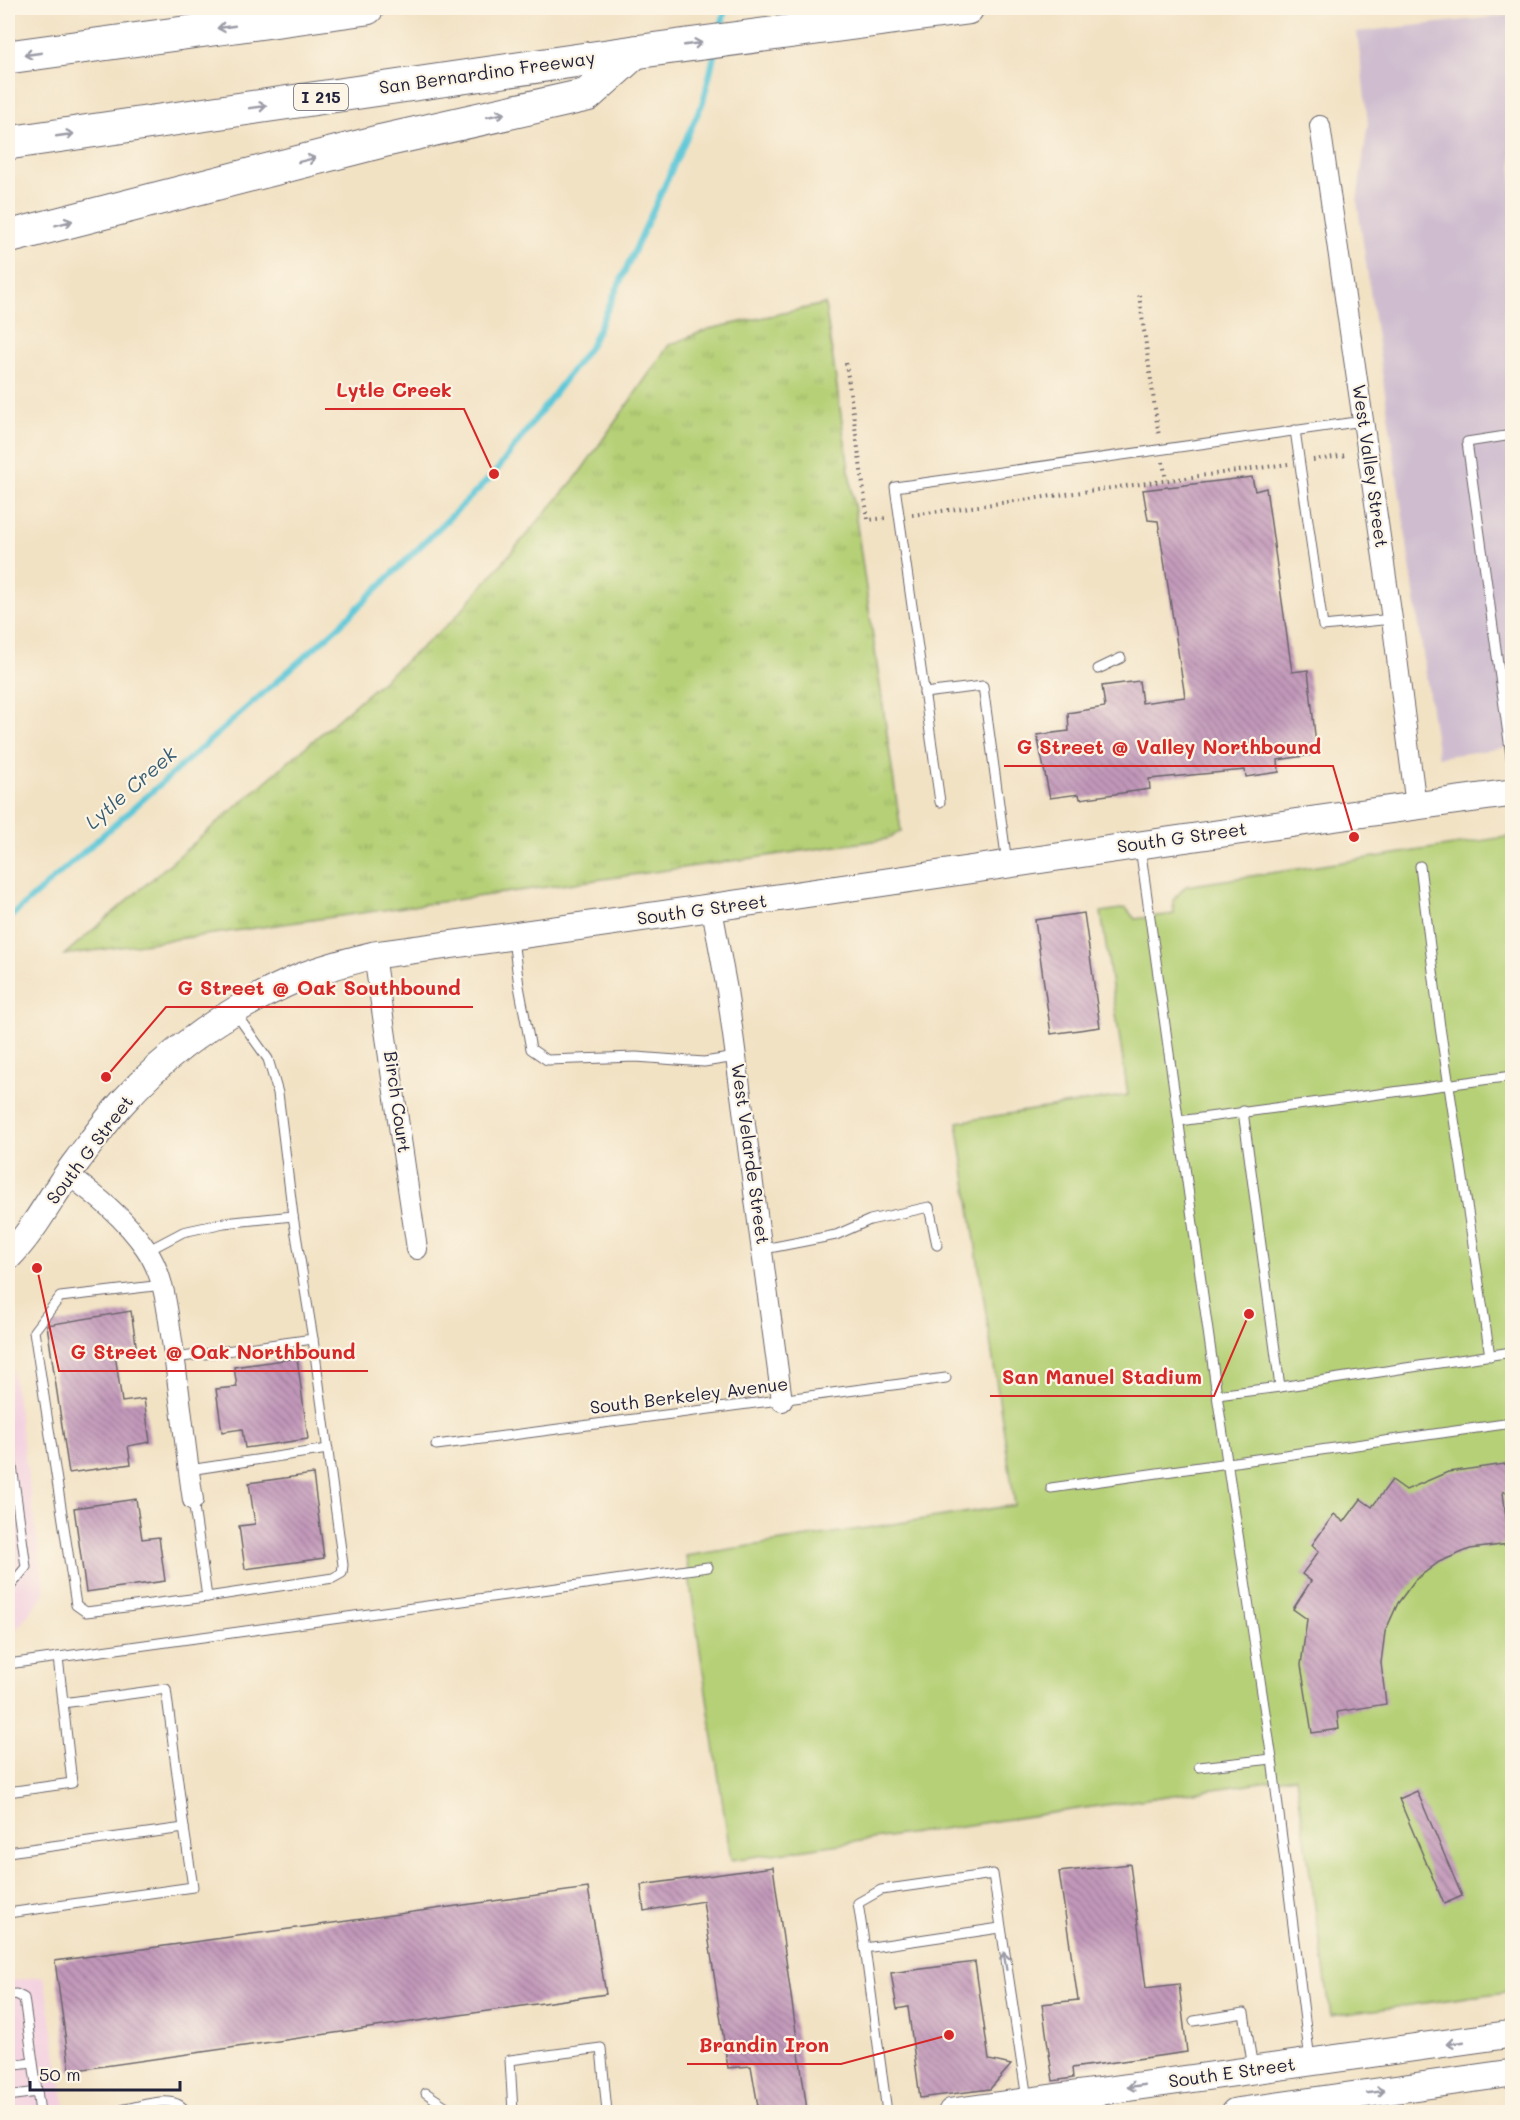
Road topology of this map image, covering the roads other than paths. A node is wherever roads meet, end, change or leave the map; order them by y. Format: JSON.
{"nodes":[{"id":1,"x":367,"y":8,"type":"edge"},
{"id":2,"x":968,"y":8,"type":"edge"},
{"id":3,"x":635,"y":52,"type":"junction"},
{"id":4,"x":8,"y":57,"type":"edge"},
{"id":5,"x":1320,"y":126,"type":"dead end"},
{"id":6,"x":8,"y":143,"type":"edge"},
{"id":7,"x":8,"y":237,"type":"edge"},
{"id":8,"x":1363,"y":421,"type":"junction"},
{"id":9,"x":1295,"y":430,"type":"junction"},
{"id":10,"x":1512,"y":435,"type":"edge"},
{"id":11,"x":1392,"y":619,"type":"junction"},
{"id":12,"x":1121,"y":658,"type":"dead end"},
{"id":13,"x":1098,"y":669,"type":"dead end"},
{"id":14,"x":924,"y":693,"type":"junction"},
{"id":15,"x":1512,"y":763,"type":"edge"},
{"id":16,"x":1512,"y":793,"type":"edge"},
{"id":17,"x":940,"y":801,"type":"dead end"},
{"id":18,"x":1416,"y":806,"type":"junction"},
{"id":19,"x":1140,"y":843,"type":"junction"},
{"id":20,"x":1008,"y":863,"type":"junction"},
{"id":21,"x":1420,"y":866,"type":"dead end"},
{"id":22,"x":712,"y":909,"type":"junction"},
{"id":23,"x":513,"y":937,"type":"junction"},
{"id":24,"x":374,"y":956,"type":"junction"},
{"id":25,"x":235,"y":1012,"type":"junction"},
{"id":26,"x":736,"y":1057,"type":"junction"},
{"id":27,"x":1512,"y":1076,"type":"edge"},
{"id":28,"x":1449,"y":1085,"type":"junction"},
{"id":29,"x":1243,"y":1112,"type":"junction"},
{"id":30,"x":1179,"y":1121,"type":"junction"},
{"id":31,"x":67,"y":1174,"type":"junction"},
{"id":32,"x":293,"y":1216,"type":"junction"},
{"id":33,"x":938,"y":1245,"type":"dead end"},
{"id":34,"x":417,"y":1249,"type":"dead end"},
{"id":35,"x":764,"y":1249,"type":"junction"},
{"id":36,"x":147,"y":1251,"type":"junction"},
{"id":37,"x":8,"y":1257,"type":"edge"},
{"id":38,"x":163,"y":1285,"type":"junction"},
{"id":39,"x":313,"y":1339,"type":"junction"},
{"id":40,"x":1512,"y":1352,"type":"edge"},
{"id":41,"x":1490,"y":1356,"type":"junction"},
{"id":42,"x":175,"y":1358,"type":"junction"},
{"id":43,"x":946,"y":1378,"type":"dead end"},
{"id":44,"x":1280,"y":1387,"type":"junction"},
{"id":45,"x":1217,"y":1395,"type":"junction"},
{"id":46,"x":782,"y":1401,"type":"junction"},
{"id":47,"x":1512,"y":1423,"type":"edge"},
{"id":48,"x":8,"y":1437,"type":"edge"},
{"id":49,"x":436,"y":1445,"type":"dead end"},
{"id":50,"x":328,"y":1449,"type":"junction"},
{"id":51,"x":1228,"y":1465,"type":"junction"},
{"id":52,"x":189,"y":1470,"type":"junction"},
{"id":53,"x":1051,"y":1488,"type":"dead end"},
{"id":54,"x":193,"y":1500,"type":"joint"},
{"id":55,"x":708,"y":1567,"type":"dead end"},
{"id":56,"x":8,"y":1589,"type":"edge"},
{"id":57,"x":207,"y":1597,"type":"junction"},
{"id":58,"x":58,"y":1658,"type":"junction"},
{"id":59,"x":8,"y":1664,"type":"edge"},
{"id":60,"x":63,"y":1703,"type":"junction"},
{"id":61,"x":1272,"y":1759,"type":"junction"},
{"id":62,"x":1199,"y":1767,"type":"dead end"},
{"id":63,"x":8,"y":1792,"type":"edge"},
{"id":64,"x":184,"y":1828,"type":"junction"},
{"id":65,"x":8,"y":1852,"type":"edge"},
{"id":66,"x":8,"y":1913,"type":"edge"},
{"id":67,"x":1000,"y":1928,"type":"junction"},
{"id":68,"x":865,"y":1948,"type":"junction"},
{"id":69,"x":8,"y":1995,"type":"edge"},
{"id":70,"x":1194,"y":2020,"type":"dead end"},
{"id":71,"x":1512,"y":2034,"type":"edge"},
{"id":72,"x":1311,"y":2062,"type":"junction"},
{"id":73,"x":32,"y":2063,"type":"junction"},
{"id":74,"x":8,"y":2066,"type":"edge"},
{"id":75,"x":1253,"y":2070,"type":"junction"},
{"id":76,"x":1512,"y":2073,"type":"edge"},
{"id":77,"x":37,"y":2092,"type":"junction"},
{"id":78,"x":426,"y":2093,"type":"dead end"},
{"id":79,"x":8,"y":2096,"type":"edge"},
{"id":80,"x":1028,"y":2101,"type":"junction"},
{"id":81,"x":1089,"y":2102,"type":"edge"},
{"id":82,"x":40,"y":2112,"type":"edge"},
{"id":83,"x":122,"y":2112,"type":"edge"},
{"id":84,"x":186,"y":2112,"type":"edge"},
{"id":85,"x":454,"y":2112,"type":"edge"},
{"id":86,"x":513,"y":2112,"type":"edge"},
{"id":87,"x":608,"y":2112,"type":"edge"},
{"id":88,"x":887,"y":2112,"type":"edge"},
{"id":89,"x":952,"y":2112,"type":"edge"},
{"id":90,"x":1235,"y":2112,"type":"edge"}],
"edges":[{"from":1,"to":4,"type":"highway","one_way":true},
{"from":3,"to":2,"type":"highway","name":"San Bernardino Freeway","number":"I 215","one_way":true},
{"from":6,"to":3,"type":"highway","name":"San Bernardino Freeway","number":"I 215","one_way":true},
{"from":7,"to":3,"type":"highway","one_way":true},
{"from":5,"to":8,"type":"street","name":"West Valley Street"},
{"from":8,"to":9,"type":"lane"},
{"from":8,"to":11,"type":"street","name":"West Valley Street"},
{"from":9,"to":11,"type":"lane"},
{"from":9,"to":14,"type":"lane"},
{"from":10,"to":15,"type":"lane"},
{"from":11,"to":18,"type":"street","name":"West Valley Street"},
{"from":12,"to":13,"type":"lane"},
{"from":14,"to":17,"type":"lane"},
{"from":14,"to":20,"type":"lane"},
{"from":16,"to":18,"type":"main road","name":"South G Street"},
{"from":18,"to":19,"type":"main road","name":"South G Street"},
{"from":19,"to":20,"type":"main road","name":"South G Street"},
{"from":19,"to":30,"type":"lane"},
{"from":20,"to":22,"type":"main road","name":"South G Street"},
{"from":21,"to":28,"type":"lane"},
{"from":22,"to":23,"type":"main road","name":"South G Street"},
{"from":22,"to":26,"type":"street","name":"West Velarde Street"},
{"from":23,"to":24,"type":"main road","name":"South G Street"},
{"from":23,"to":26,"type":"lane"},
{"from":24,"to":25,"type":"main road","name":"South G Street"},
{"from":24,"to":34,"type":"street","name":"Birch Court"},
{"from":25,"to":31,"type":"main road","name":"South G Street"},
{"from":25,"to":32,"type":"lane"},
{"from":26,"to":35,"type":"street","name":"West Velarde Street"},
{"from":27,"to":28,"type":"lane"},
{"from":28,"to":29,"type":"lane"},
{"from":28,"to":41,"type":"lane"},
{"from":29,"to":30,"type":"lane"},
{"from":29,"to":44,"type":"lane"},
{"from":30,"to":45,"type":"lane"},
{"from":31,"to":36,"type":"street"},
{"from":31,"to":37,"type":"main road","name":"South G Street"},
{"from":32,"to":36,"type":"lane"},
{"from":32,"to":39,"type":"lane"},
{"from":33,"to":35,"type":"lane"},
{"from":35,"to":46,"type":"street","name":"West Velarde Street"},
{"from":36,"to":38,"type":"street"},
{"from":38,"to":42,"type":"street"},
{"from":38,"to":57,"type":"lane"},
{"from":39,"to":42,"type":"lane"},
{"from":39,"to":50,"type":"lane"},
{"from":40,"to":41,"type":"lane"},
{"from":41,"to":44,"type":"lane"},
{"from":42,"to":52,"type":"street"},
{"from":43,"to":46,"type":"lane","name":"South Berkeley Avenue"},
{"from":44,"to":45,"type":"lane"},
{"from":45,"to":51,"type":"lane"},
{"from":46,"to":49,"type":"lane","name":"South Berkeley Avenue"},
{"from":47,"to":51,"type":"lane"},
{"from":48,"to":56,"type":"lane"},
{"from":50,"to":52,"type":"lane"},
{"from":50,"to":57,"type":"lane"},
{"from":51,"to":53,"type":"lane"},
{"from":51,"to":61,"type":"lane"},
{"from":52,"to":54,"type":"street"},
{"from":54,"to":57,"type":"lane"},
{"from":55,"to":58,"type":"lane"},
{"from":58,"to":59,"type":"lane"},
{"from":58,"to":60,"type":"lane"},
{"from":60,"to":63,"type":"lane"},
{"from":60,"to":64,"type":"lane"},
{"from":61,"to":62,"type":"lane"},
{"from":61,"to":72,"type":"lane"},
{"from":64,"to":65,"type":"lane"},
{"from":64,"to":66,"type":"lane"},
{"from":67,"to":68,"type":"lane"},
{"from":67,"to":68,"type":"lane"},
{"from":80,"to":67,"type":"lane","one_way":true},
{"from":68,"to":88,"type":"lane"},
{"from":69,"to":73,"type":"lane"},
{"from":70,"to":75,"type":"lane"},
{"from":71,"to":72,"type":"main road","name":"South E Street","one_way":true},
{"from":72,"to":75,"type":"main road","name":"South E Street"},
{"from":73,"to":74,"type":"lane"},
{"from":73,"to":77,"type":"lane"},
{"from":75,"to":81,"type":"main road","name":"South E Street","one_way":true},
{"from":90,"to":76,"type":"main road","one_way":true},
{"from":77,"to":79,"type":"lane"},
{"from":77,"to":82,"type":"lane"},
{"from":78,"to":85,"type":"lane"},
{"from":80,"to":81,"type":"main road","name":"South E Street"},
{"from":80,"to":89,"type":"main road","name":"South E Street"},
{"from":83,"to":84,"type":"lane"},
{"from":86,"to":87,"type":"lane"}]}
